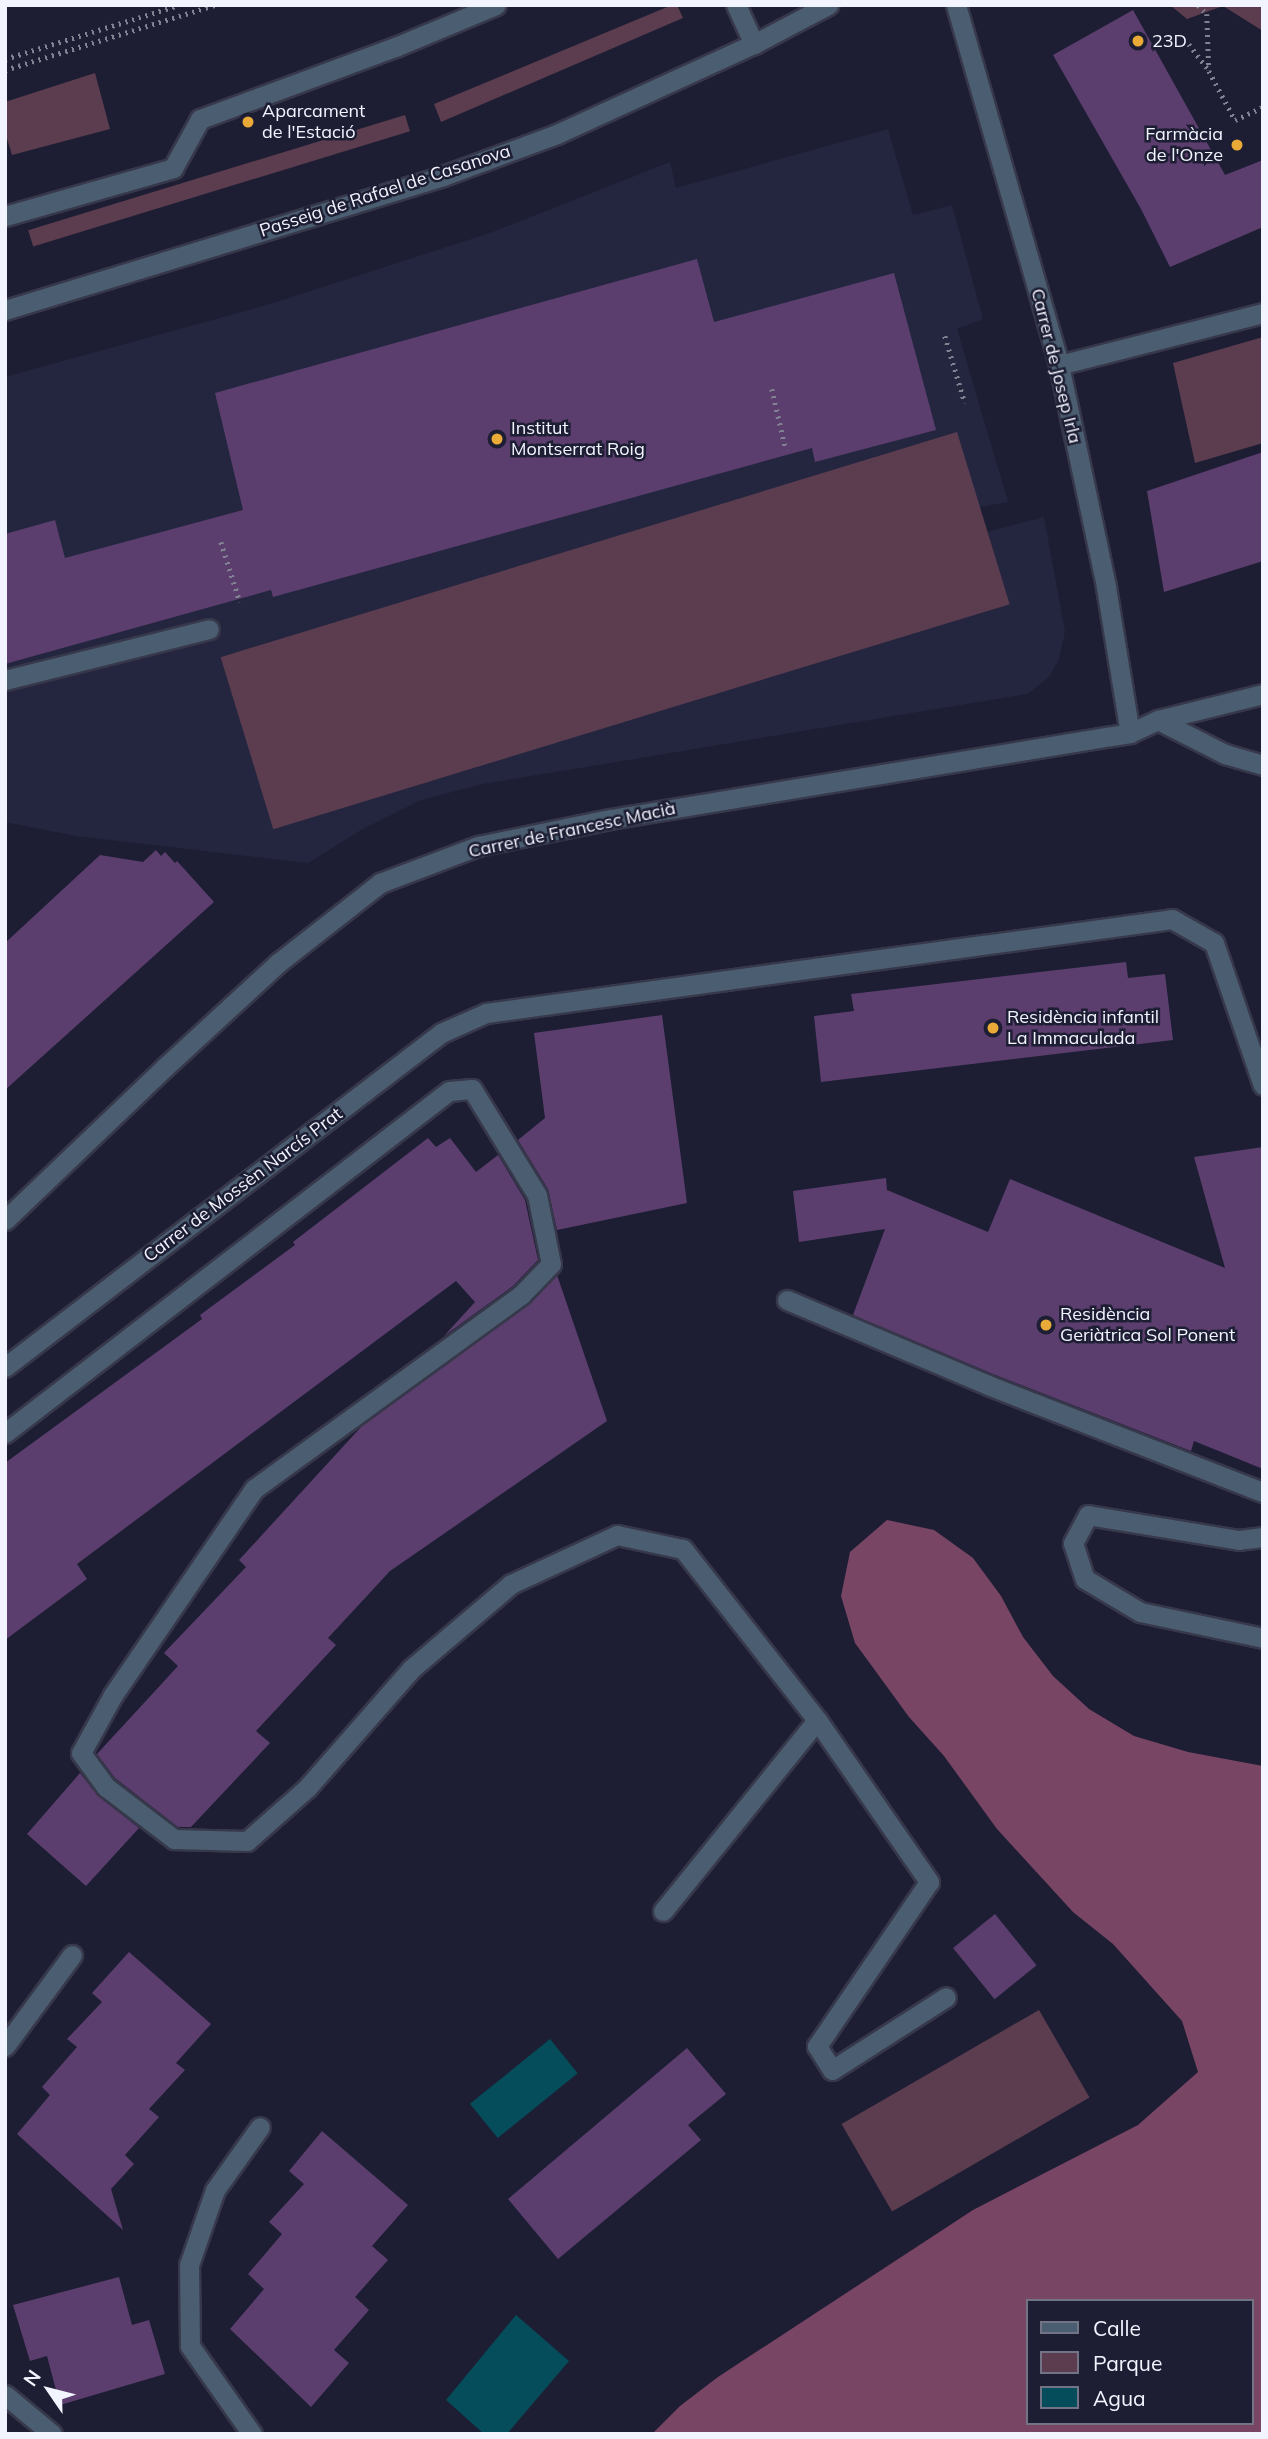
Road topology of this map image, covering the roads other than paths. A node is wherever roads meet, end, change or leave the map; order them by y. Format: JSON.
{"nodes":[{"id":1,"x":496,"y":5,"type":"edge"},
{"id":2,"x":736,"y":5,"type":"edge"},
{"id":3,"x":828,"y":5,"type":"edge"},
{"id":4,"x":956,"y":5,"type":"edge"},
{"id":5,"x":754,"y":44,"type":"junction"},
{"id":6,"x":5,"y":216,"type":"edge"},
{"id":7,"x":5,"y":310,"type":"edge"},
{"id":8,"x":1263,"y":313,"type":"edge"},
{"id":9,"x":1059,"y":365,"type":"junction"},
{"id":10,"x":209,"y":629,"type":"dead end"},
{"id":11,"x":5,"y":680,"type":"edge"},
{"id":12,"x":1263,"y":694,"type":"edge"},
{"id":13,"x":1158,"y":720,"type":"junction"},
{"id":14,"x":1130,"y":733,"type":"junction"},
{"id":15,"x":1263,"y":765,"type":"edge"},
{"id":16,"x":1263,"y":1085,"type":"edge"},
{"id":17,"x":5,"y":1220,"type":"edge"},
{"id":18,"x":787,"y":1300,"type":"dead end"},
{"id":19,"x":5,"y":1367,"type":"edge"},
{"id":20,"x":5,"y":1433,"type":"edge"},
{"id":21,"x":1263,"y":1492,"type":"edge"},
{"id":22,"x":1263,"y":1536,"type":"edge"},
{"id":23,"x":1263,"y":1637,"type":"edge"},
{"id":24,"x":817,"y":1720,"type":"junction"},
{"id":25,"x":663,"y":1911,"type":"dead end"},
{"id":26,"x":72,"y":1955,"type":"dead end"},
{"id":27,"x":946,"y":1997,"type":"dead end"},
{"id":28,"x":5,"y":2046,"type":"edge"},
{"id":29,"x":260,"y":2127,"type":"dead end"},
{"id":30,"x":5,"y":2395,"type":"edge"},
{"id":31,"x":52,"y":2434,"type":"edge"},
{"id":32,"x":252,"y":2434,"type":"edge"}],
"edges":[{"from":1,"to":6,"type":"street"},
{"from":2,"to":5,"type":"street"},
{"from":3,"to":5,"type":"street","name":"Passeig de Rafael de Casanova"},
{"from":4,"to":9,"type":"street","name":"Carrer de Josep Irla"},
{"from":5,"to":7,"type":"street","name":"Passeig de Rafael de Casanova"},
{"from":8,"to":9,"type":"street"},
{"from":9,"to":14,"type":"street","name":"Carrer de Josep Irla"},
{"from":10,"to":11,"type":"street"},
{"from":12,"to":13,"type":"street","name":"Carrer de Francesc Macià"},
{"from":13,"to":14,"type":"street","name":"Carrer de Francesc Macià"},
{"from":13,"to":15,"type":"street"},
{"from":14,"to":17,"type":"street","name":"Carrer de Francesc Macià"},
{"from":16,"to":19,"type":"street","name":"Carrer de Mossèn Narcís Prat"},
{"from":18,"to":21,"type":"street"},
{"from":20,"to":24,"type":"street"},
{"from":22,"to":23,"type":"street"},
{"from":24,"to":25,"type":"street"},
{"from":24,"to":27,"type":"street"},
{"from":26,"to":28,"type":"street"},
{"from":29,"to":32,"type":"street"},
{"from":30,"to":31,"type":"street"}]}
